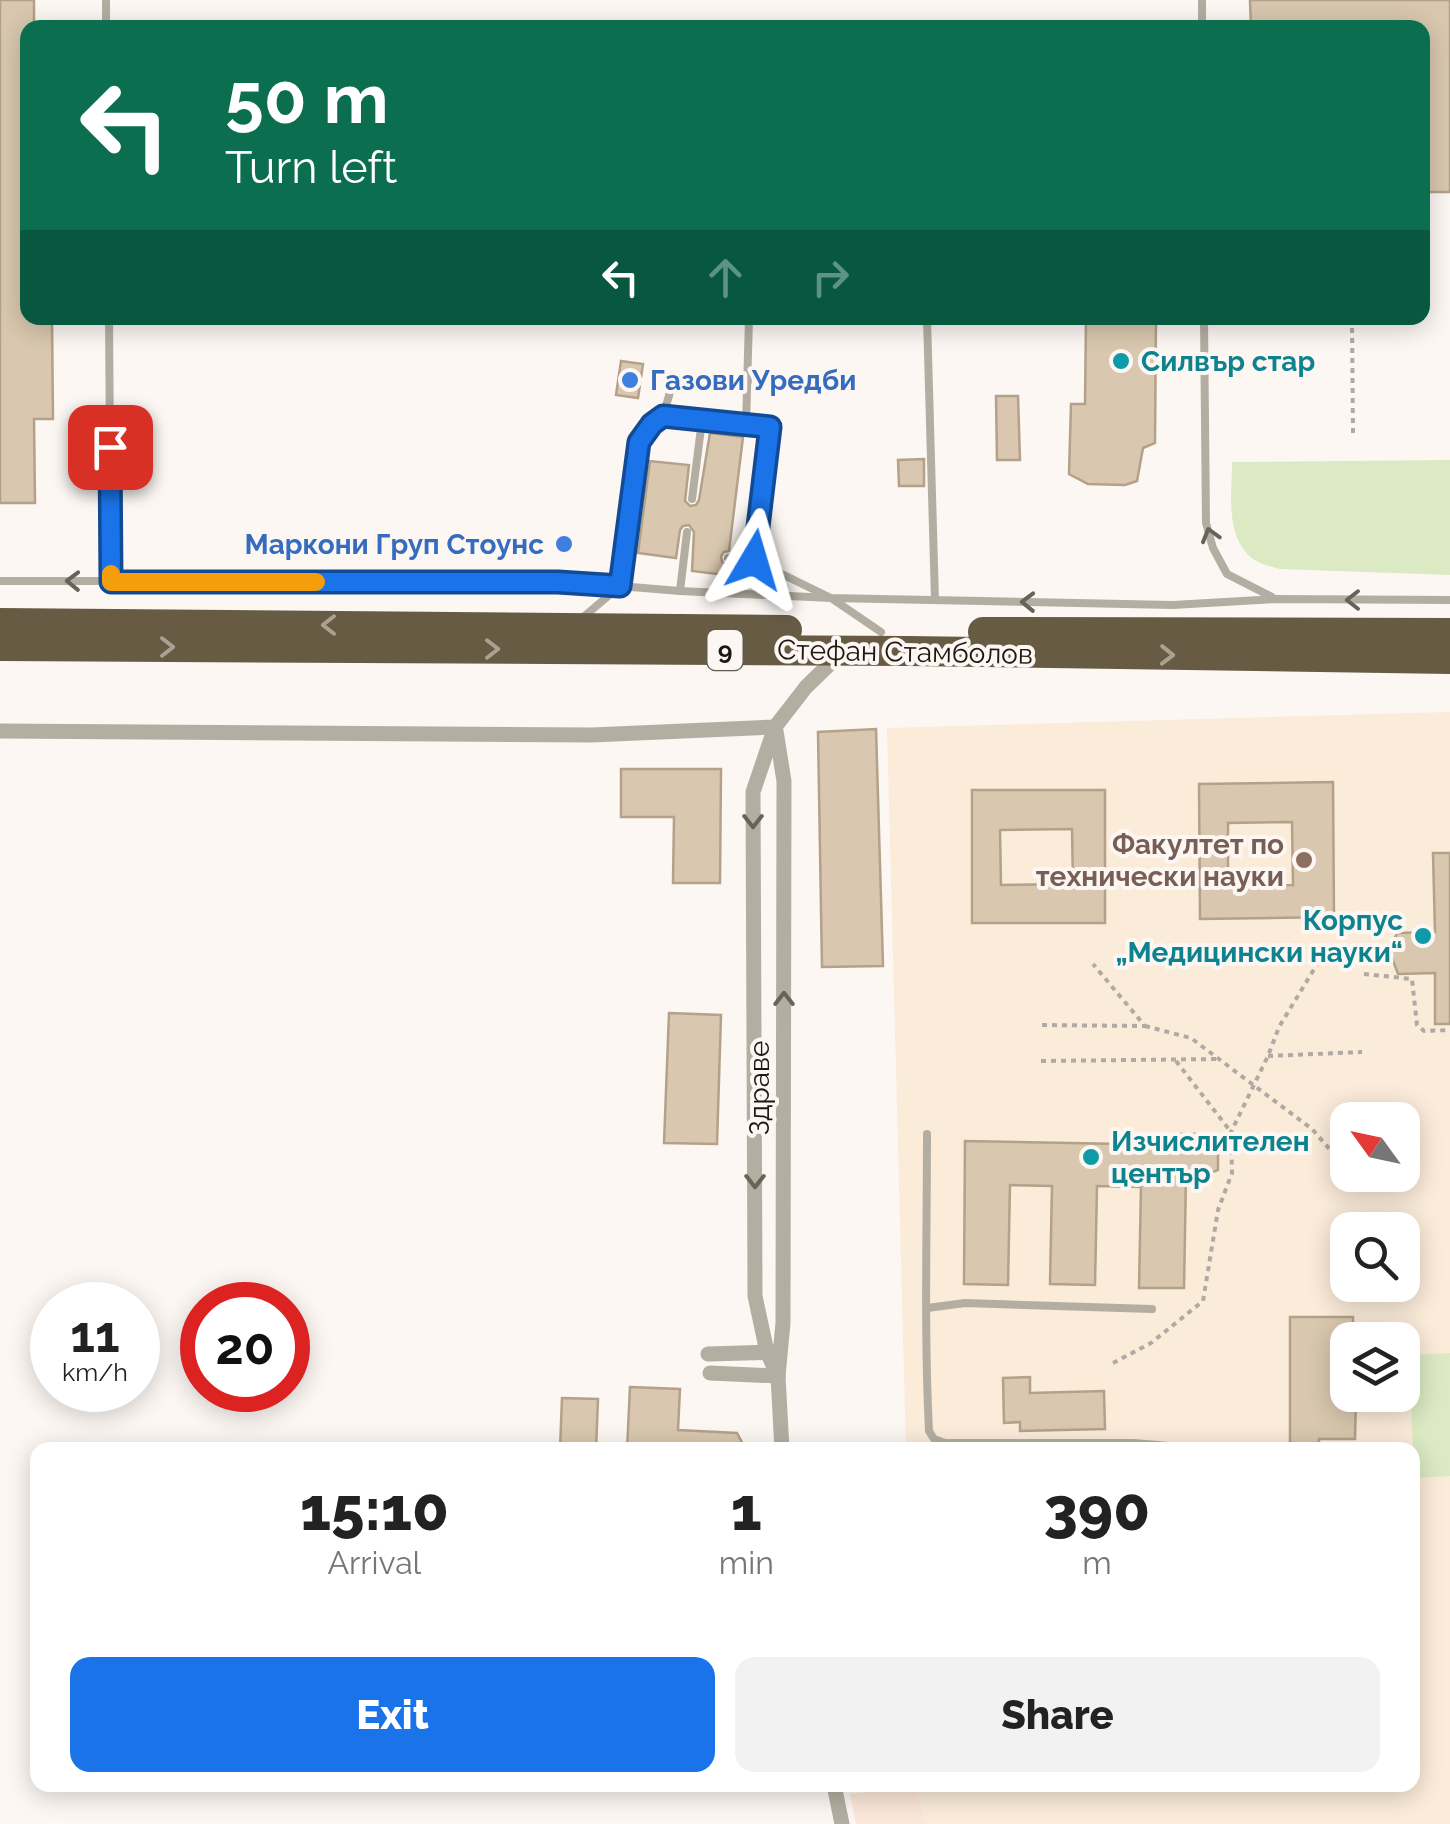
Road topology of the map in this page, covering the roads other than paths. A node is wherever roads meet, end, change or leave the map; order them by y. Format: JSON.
{"nodes":[{"id":1,"x":109,"y":325,"type":"edge"},
{"id":2,"x":749,"y":325,"type":"edge"},
{"id":3,"x":927,"y":325,"type":"edge"},
{"id":4,"x":1204,"y":325,"type":"edge"},
{"id":5,"x":748,"y":381,"type":"junction"},
{"id":6,"x":663,"y":416,"type":"junction"},
{"id":7,"x":702,"y":420,"type":"junction"},
{"id":8,"x":746,"y":425,"type":"junction"},
{"id":9,"x":692,"y":499,"type":"dead end"},
{"id":10,"x":688,"y":532,"type":"dead end"},
{"id":11,"x":728,"y":558,"type":"dead end"},
{"id":12,"x":754,"y":560,"type":"junction"},
{"id":13,"x":0,"y":581,"type":"edge"},
{"id":14,"x":111,"y":582,"type":"junction"},
{"id":15,"x":620,"y":586,"type":"junction"},
{"id":16,"x":680,"y":591,"type":"junction"},
{"id":17,"x":831,"y":598,"type":"junction"},
{"id":18,"x":1276,"y":599,"type":"junction"},
{"id":19,"x":935,"y":600,"type":"junction"},
{"id":20,"x":1450,"y":600,"type":"edge"},
{"id":21,"x":0,"y":623,"type":"edge"},
{"id":22,"x":572,"y":626,"type":"junction"},
{"id":23,"x":881,"y":632,"type":"junction"},
{"id":24,"x":1450,"y":632,"type":"edge"},
{"id":25,"x":0,"y":646,"type":"edge"},
{"id":26,"x":843,"y":651,"type":"junction"},
{"id":27,"x":1450,"y":659,"type":"edge"},
{"id":28,"x":775,"y":727,"type":"junction"},
{"id":29,"x":0,"y":730,"type":"edge"},
{"id":30,"x":926,"y":1134,"type":"dead end"},
{"id":31,"x":927,"y":1308,"type":"junction"},
{"id":32,"x":1152,"y":1309,"type":"dead end"},
{"id":33,"x":774,"y":1352,"type":"junction"},
{"id":34,"x":708,"y":1354,"type":"dead end"},
{"id":35,"x":710,"y":1373,"type":"dead end"},
{"id":36,"x":778,"y":1376,"type":"junction"},
{"id":37,"x":782,"y":1442,"type":"edge"},
{"id":38,"x":943,"y":1442,"type":"edge"},
{"id":39,"x":835,"y":1792,"type":"edge"},
{"id":40,"x":842,"y":1824,"type":"edge"}],
"edges":[{"from":1,"to":14,"type":"lane"},
{"from":2,"to":5,"type":"lane"},
{"from":3,"to":19,"type":"lane"},
{"from":18,"to":4,"type":"lane","one_way":true},
{"from":5,"to":6,"type":"lane"},
{"from":5,"to":8,"type":"lane"},
{"from":6,"to":7,"type":"lane"},
{"from":6,"to":15,"type":"lane"},
{"from":7,"to":8,"type":"lane"},
{"from":7,"to":9,"type":"lane"},
{"from":8,"to":12,"type":"lane"},
{"from":10,"to":16,"type":"lane"},
{"from":11,"to":12,"type":"lane"},
{"from":12,"to":17,"type":"lane"},
{"from":14,"to":13,"type":"lane","one_way":true},
{"from":14,"to":15,"type":"lane"},
{"from":15,"to":16,"type":"lane"},
{"from":15,"to":22,"type":"lane"},
{"from":16,"to":17,"type":"lane"},
{"from":17,"to":19,"type":"lane"},
{"from":17,"to":23,"type":"lane"},
{"from":18,"to":19,"type":"lane","one_way":true},
{"from":20,"to":18,"type":"lane","one_way":true},
{"from":22,"to":21,"type":"highway","name":"Стефан Стамболов","number":"9","one_way":true},
{"from":22,"to":23,"type":"highway","name":"Стефан Стамболов","number":"9"},
{"from":23,"to":24,"type":"highway","name":"Стефан Стамболов","number":"9"},
{"from":25,"to":26,"type":"highway","name":"Стефан Стамболов","number":"9","one_way":true},
{"from":26,"to":27,"type":"highway","name":"Стефан Стамболов","number":"9","one_way":true},
{"from":26,"to":28,"type":"street"},
{"from":28,"to":29,"type":"street"},
{"from":33,"to":28,"type":"street","name":"Здраве","one_way":true},
{"from":28,"to":33,"type":"street","one_way":true},
{"from":30,"to":31,"type":"lane"},
{"from":31,"to":32,"type":"lane"},
{"from":31,"to":38,"type":"lane"},
{"from":33,"to":34,"type":"street"},
{"from":33,"to":36,"type":"street"},
{"from":35,"to":36,"type":"street"},
{"from":36,"to":37,"type":"street"},
{"from":39,"to":40,"type":"street"}]}
